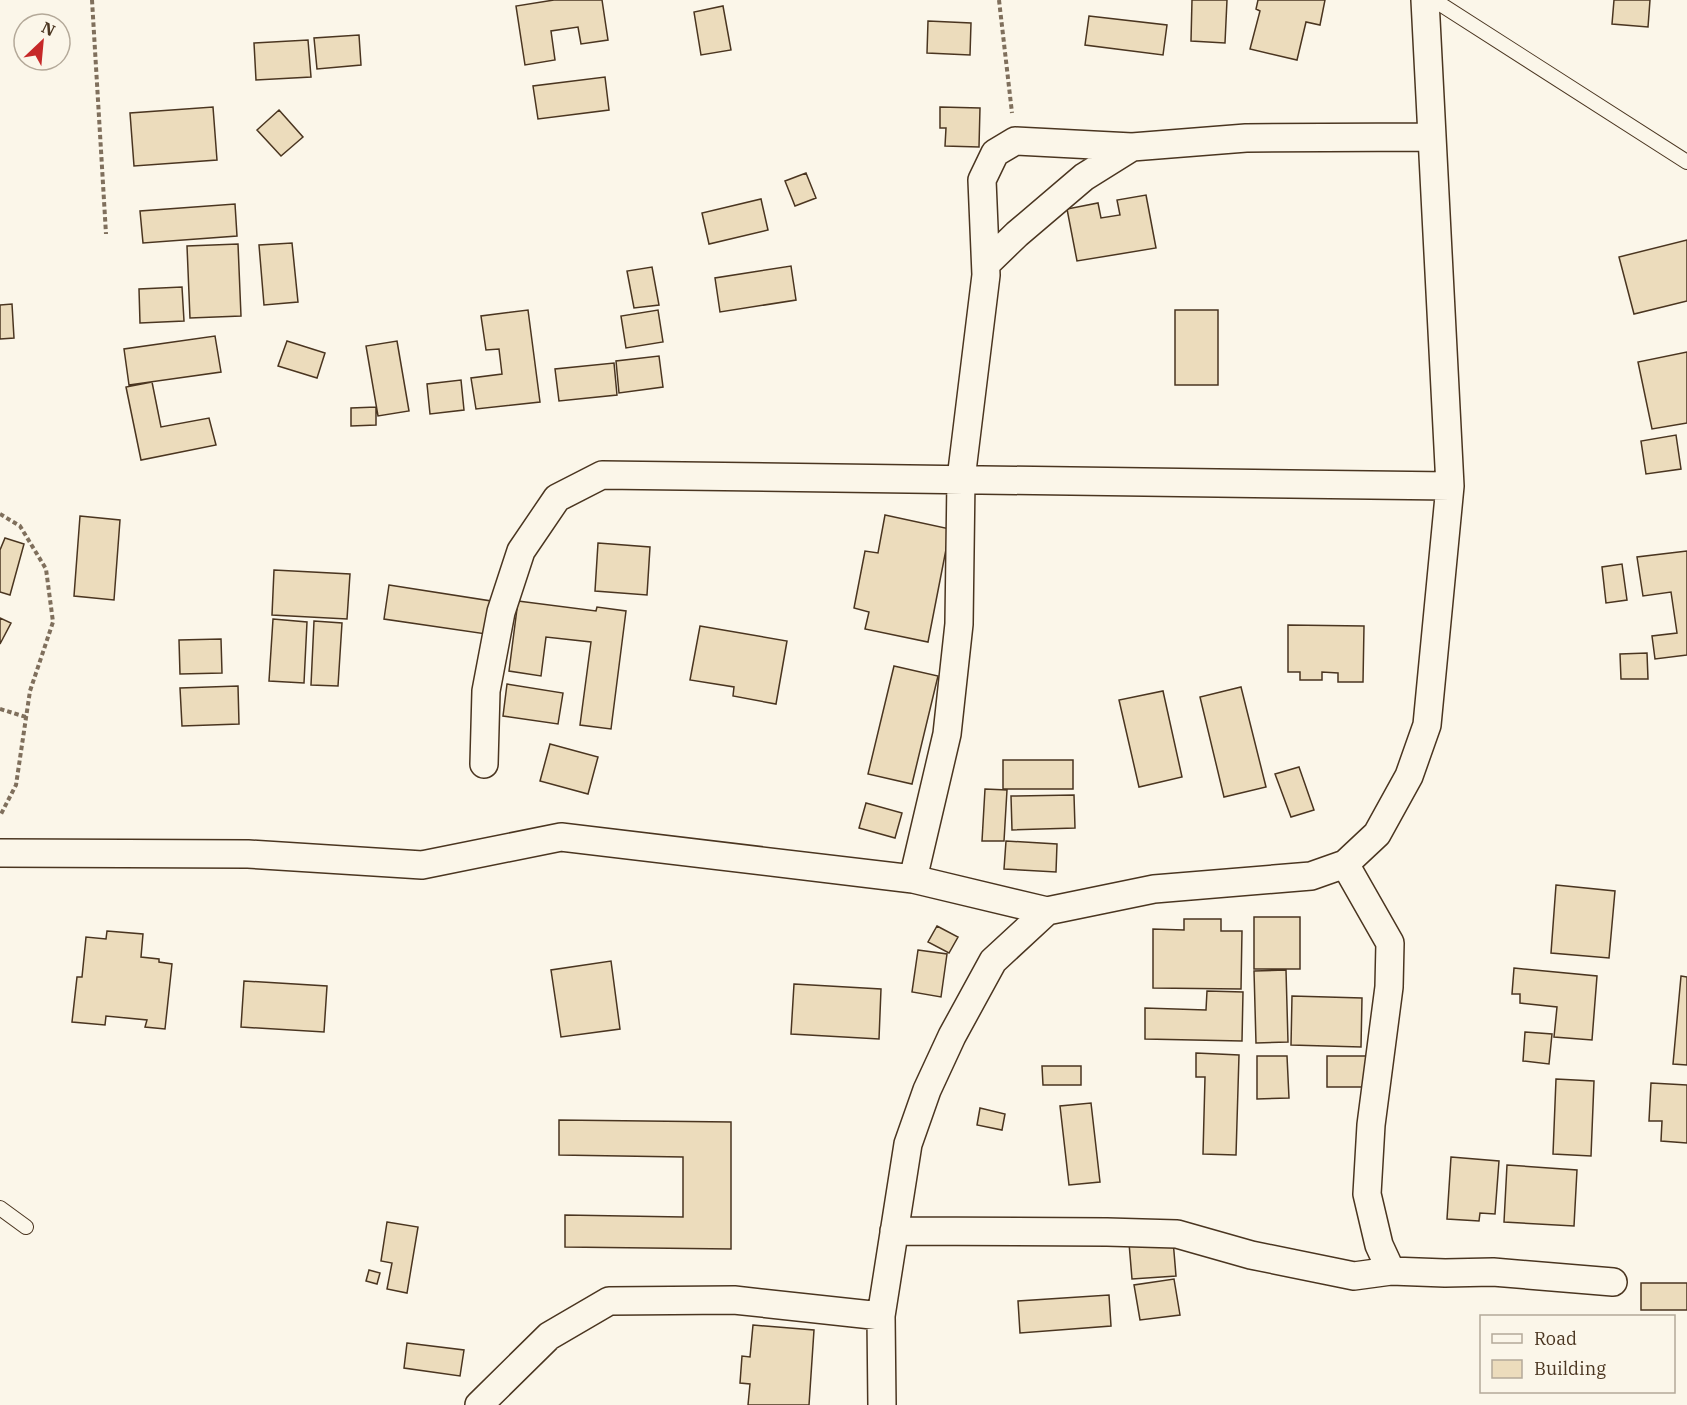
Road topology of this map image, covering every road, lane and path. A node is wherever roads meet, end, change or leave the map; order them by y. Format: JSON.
{"nodes":[{"id":1,"x":92,"y":0,"type":"edge"},
{"id":2,"x":999,"y":0,"type":"edge"},
{"id":3,"x":1425,"y":0,"type":"edge"},
{"id":4,"x":1434,"y":0,"type":"edge"},
{"id":5,"x":1432,"y":137,"type":"junction"},
{"id":6,"x":1016,"y":141,"type":"junction"},
{"id":7,"x":1132,"y":147,"type":"junction"},
{"id":8,"x":1687,"y":162,"type":"edge"},
{"id":9,"x":106,"y":234,"type":"dead end"},
{"id":10,"x":986,"y":264,"type":"junction"},
{"id":11,"x":961,"y":479,"type":"junction"},
{"id":12,"x":1450,"y":486,"type":"junction"},
{"id":13,"x":0,"y":514,"type":"edge"},
{"id":14,"x":0,"y":709,"type":"edge"},
{"id":15,"x":26,"y":717,"type":"junction"},
{"id":16,"x":484,"y":764,"type":"dead end"},
{"id":17,"x":0,"y":816,"type":"edge"},
{"id":18,"x":0,"y":853,"type":"edge"},
{"id":19,"x":1345,"y":864,"type":"junction"},
{"id":20,"x":913,"y":879,"type":"junction"},
{"id":21,"x":1047,"y":911,"type":"junction"},
{"id":22,"x":0,"y":1208,"type":"edge"},
{"id":23,"x":26,"y":1227,"type":"dead end"},
{"id":24,"x":894,"y":1231,"type":"junction"},
{"id":25,"x":1391,"y":1271,"type":"junction"},
{"id":26,"x":1613,"y":1282,"type":"dead end"},
{"id":27,"x":881,"y":1316,"type":"junction"},
{"id":28,"x":479,"y":1405,"type":"edge"},
{"id":29,"x":882,"y":1405,"type":"edge"}],
"edges":[{"from":1,"to":9,"type":"path"},
{"from":2,"to":6,"type":"path"},
{"from":3,"to":5,"type":"street"},
{"from":4,"to":8,"type":"lane"},
{"from":5,"to":7,"type":"street"},
{"from":5,"to":12,"type":"street"},
{"from":6,"to":7,"type":"street"},
{"from":6,"to":10,"type":"street"},
{"from":7,"to":10,"type":"street"},
{"from":10,"to":11,"type":"street"},
{"from":11,"to":12,"type":"street"},
{"from":11,"to":16,"type":"street"},
{"from":11,"to":20,"type":"street"},
{"from":12,"to":19,"type":"street"},
{"from":13,"to":15,"type":"path"},
{"from":14,"to":15,"type":"path"},
{"from":15,"to":17,"type":"path"},
{"from":18,"to":20,"type":"street"},
{"from":19,"to":21,"type":"street"},
{"from":19,"to":25,"type":"street"},
{"from":20,"to":21,"type":"street"},
{"from":21,"to":24,"type":"street"},
{"from":22,"to":23,"type":"lane"},
{"from":24,"to":25,"type":"street"},
{"from":24,"to":27,"type":"street"},
{"from":25,"to":26,"type":"street"},
{"from":27,"to":28,"type":"street"},
{"from":27,"to":29,"type":"street"}]}
